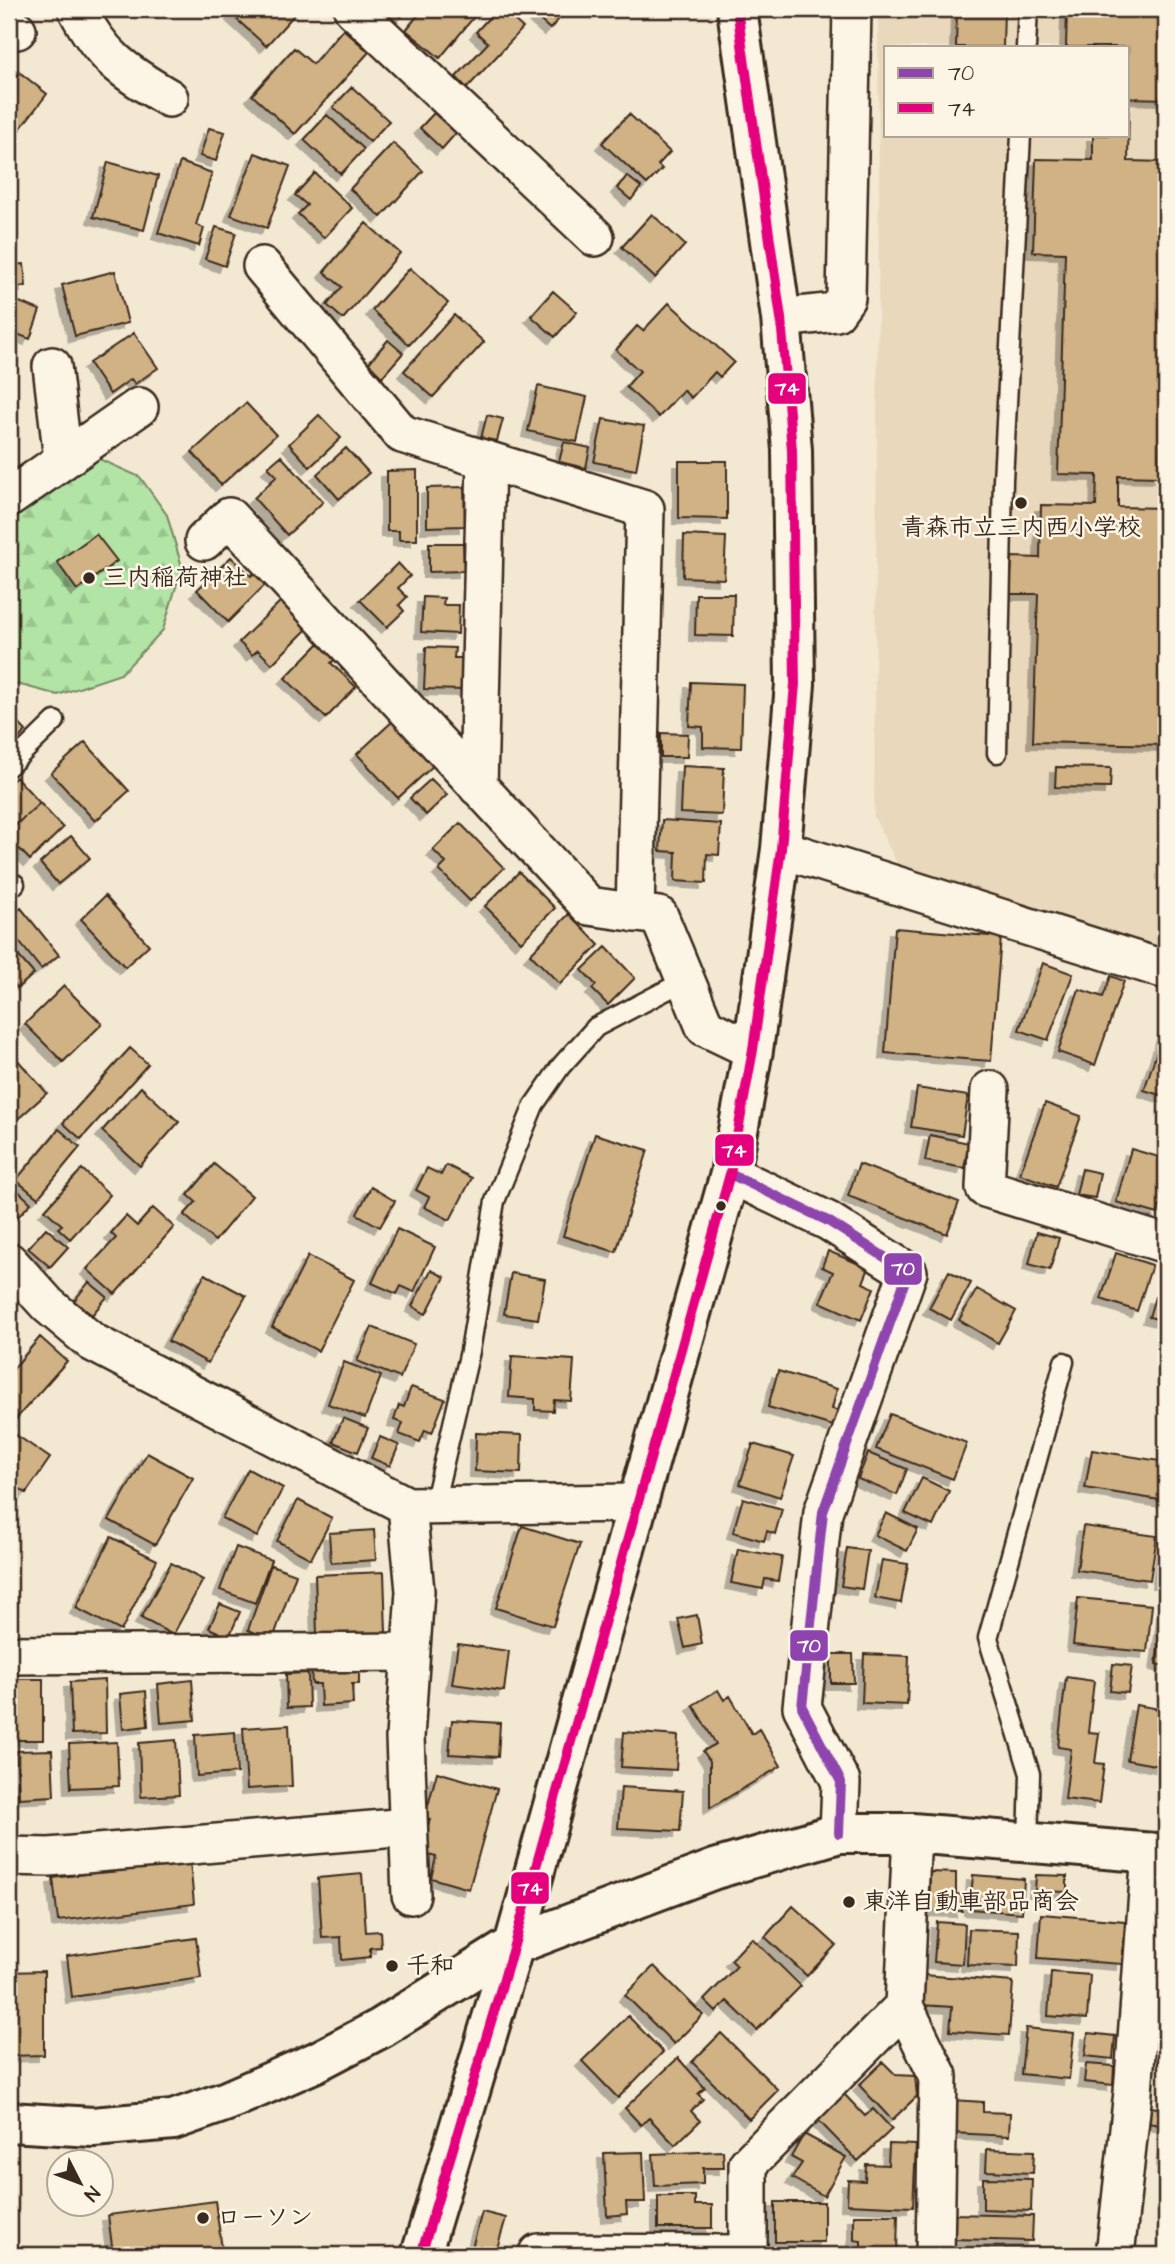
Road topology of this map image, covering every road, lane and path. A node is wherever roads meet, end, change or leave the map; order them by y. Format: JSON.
{"nodes":[{"id":1,"x":77,"y":9,"type":"edge"},
{"id":2,"x":353,"y":9,"type":"edge"},
{"id":3,"x":737,"y":9,"type":"edge"},
{"id":4,"x":852,"y":9,"type":"edge"},
{"id":5,"x":1028,"y":9,"type":"edge"},
{"id":6,"x":1026,"y":46,"type":"edge"},
{"id":7,"x":169,"y":98,"type":"dead end"},
{"id":8,"x":1021,"y":136,"type":"edge"},
{"id":9,"x":595,"y":237,"type":"dead end"},
{"id":10,"x":262,"y":266,"type":"dead end"},
{"id":11,"x":781,"y":318,"type":"junction"},
{"id":12,"x":52,"y":366,"type":"dead end"},
{"id":13,"x":139,"y":407,"type":"dead end"},
{"id":14,"x":63,"y":459,"type":"junction"},
{"id":15,"x":486,"y":460,"type":"junction"},
{"id":16,"x":9,"y":498,"type":"edge"},
{"id":17,"x":204,"y":541,"type":"dead end"},
{"id":18,"x":55,"y":721,"type":"dead end"},
{"id":19,"x":997,"y":753,"type":"dead end"},
{"id":20,"x":9,"y":766,"type":"edge"},
{"id":21,"x":478,"y":787,"type":"junction"},
{"id":22,"x":781,"y":849,"type":"junction"},
{"id":23,"x":635,"y":913,"type":"junction"},
{"id":24,"x":1166,"y":970,"type":"edge"},
{"id":25,"x":686,"y":980,"type":"junction"},
{"id":26,"x":753,"y":1050,"type":"junction"},
{"id":27,"x":990,"y":1090,"type":"dead end"},
{"id":28,"x":730,"y":1174,"type":"junction"},
{"id":29,"x":1166,"y":1244,"type":"edge"},
{"id":30,"x":9,"y":1262,"type":"edge"},
{"id":31,"x":1064,"y":1362,"type":"dead end"},
{"id":32,"x":637,"y":1503,"type":"junction"},
{"id":33,"x":421,"y":1505,"type":"junction"},
{"id":34,"x":411,"y":1652,"type":"junction"},
{"id":35,"x":9,"y":1655,"type":"edge"},
{"id":36,"x":408,"y":1827,"type":"junction"},
{"id":37,"x":839,"y":1833,"type":"junction"},
{"id":38,"x":912,"y":1833,"type":"junction"},
{"id":39,"x":1028,"y":1843,"type":"junction"},
{"id":40,"x":1159,"y":1853,"type":"edge"},
{"id":41,"x":9,"y":1856,"type":"edge"},
{"id":42,"x":411,"y":1895,"type":"dead end"},
{"id":43,"x":514,"y":1945,"type":"junction"},
{"id":44,"x":904,"y":2006,"type":"junction"},
{"id":45,"x":9,"y":2122,"type":"edge"},
{"id":46,"x":421,"y":2255,"type":"edge"},
{"id":47,"x":538,"y":2255,"type":"edge"},
{"id":48,"x":748,"y":2255,"type":"edge"},
{"id":49,"x":934,"y":2255,"type":"edge"},
{"id":50,"x":1115,"y":2255,"type":"edge"}],
"edges":[{"from":1,"to":7,"type":"street"},
{"from":2,"to":9,"type":"street"},
{"from":3,"to":11,"type":"street"},
{"from":4,"to":11,"type":"street"},
{"from":5,"to":6,"type":"lane"},
{"from":8,"to":19,"type":"lane"},
{"from":10,"to":15,"type":"street"},
{"from":11,"to":22,"type":"street"},
{"from":12,"to":14,"type":"street"},
{"from":13,"to":14,"type":"street"},
{"from":14,"to":16,"type":"street"},
{"from":15,"to":21,"type":"street"},
{"from":15,"to":23,"type":"street"},
{"from":17,"to":21,"type":"street"},
{"from":18,"to":20,"type":"lane"},
{"from":21,"to":23,"type":"street"},
{"from":22,"to":24,"type":"street"},
{"from":22,"to":26,"type":"street"},
{"from":23,"to":25,"type":"street"},
{"from":25,"to":26,"type":"street"},
{"from":25,"to":33,"type":"lane"},
{"from":26,"to":28,"type":"street"},
{"from":27,"to":29,"type":"street"},
{"from":28,"to":32,"type":"street"},
{"from":28,"to":37,"type":"street"},
{"from":30,"to":33,"type":"street"},
{"from":31,"to":39,"type":"lane"},
{"from":32,"to":33,"type":"street"},
{"from":32,"to":43,"type":"street"},
{"from":33,"to":34,"type":"street"},
{"from":34,"to":35,"type":"street"},
{"from":34,"to":36,"type":"street"},
{"from":36,"to":41,"type":"street"},
{"from":36,"to":42,"type":"street"},
{"from":37,"to":38,"type":"street"},
{"from":37,"to":43,"type":"street"},
{"from":38,"to":39,"type":"street"},
{"from":38,"to":44,"type":"street"},
{"from":39,"to":40,"type":"street"},
{"from":40,"to":50,"type":"street"},
{"from":43,"to":45,"type":"street"},
{"from":43,"to":46,"type":"street"},
{"from":44,"to":48,"type":"street"},
{"from":44,"to":49,"type":"street"},
{"from":47,"to":48,"type":"street"}]}
